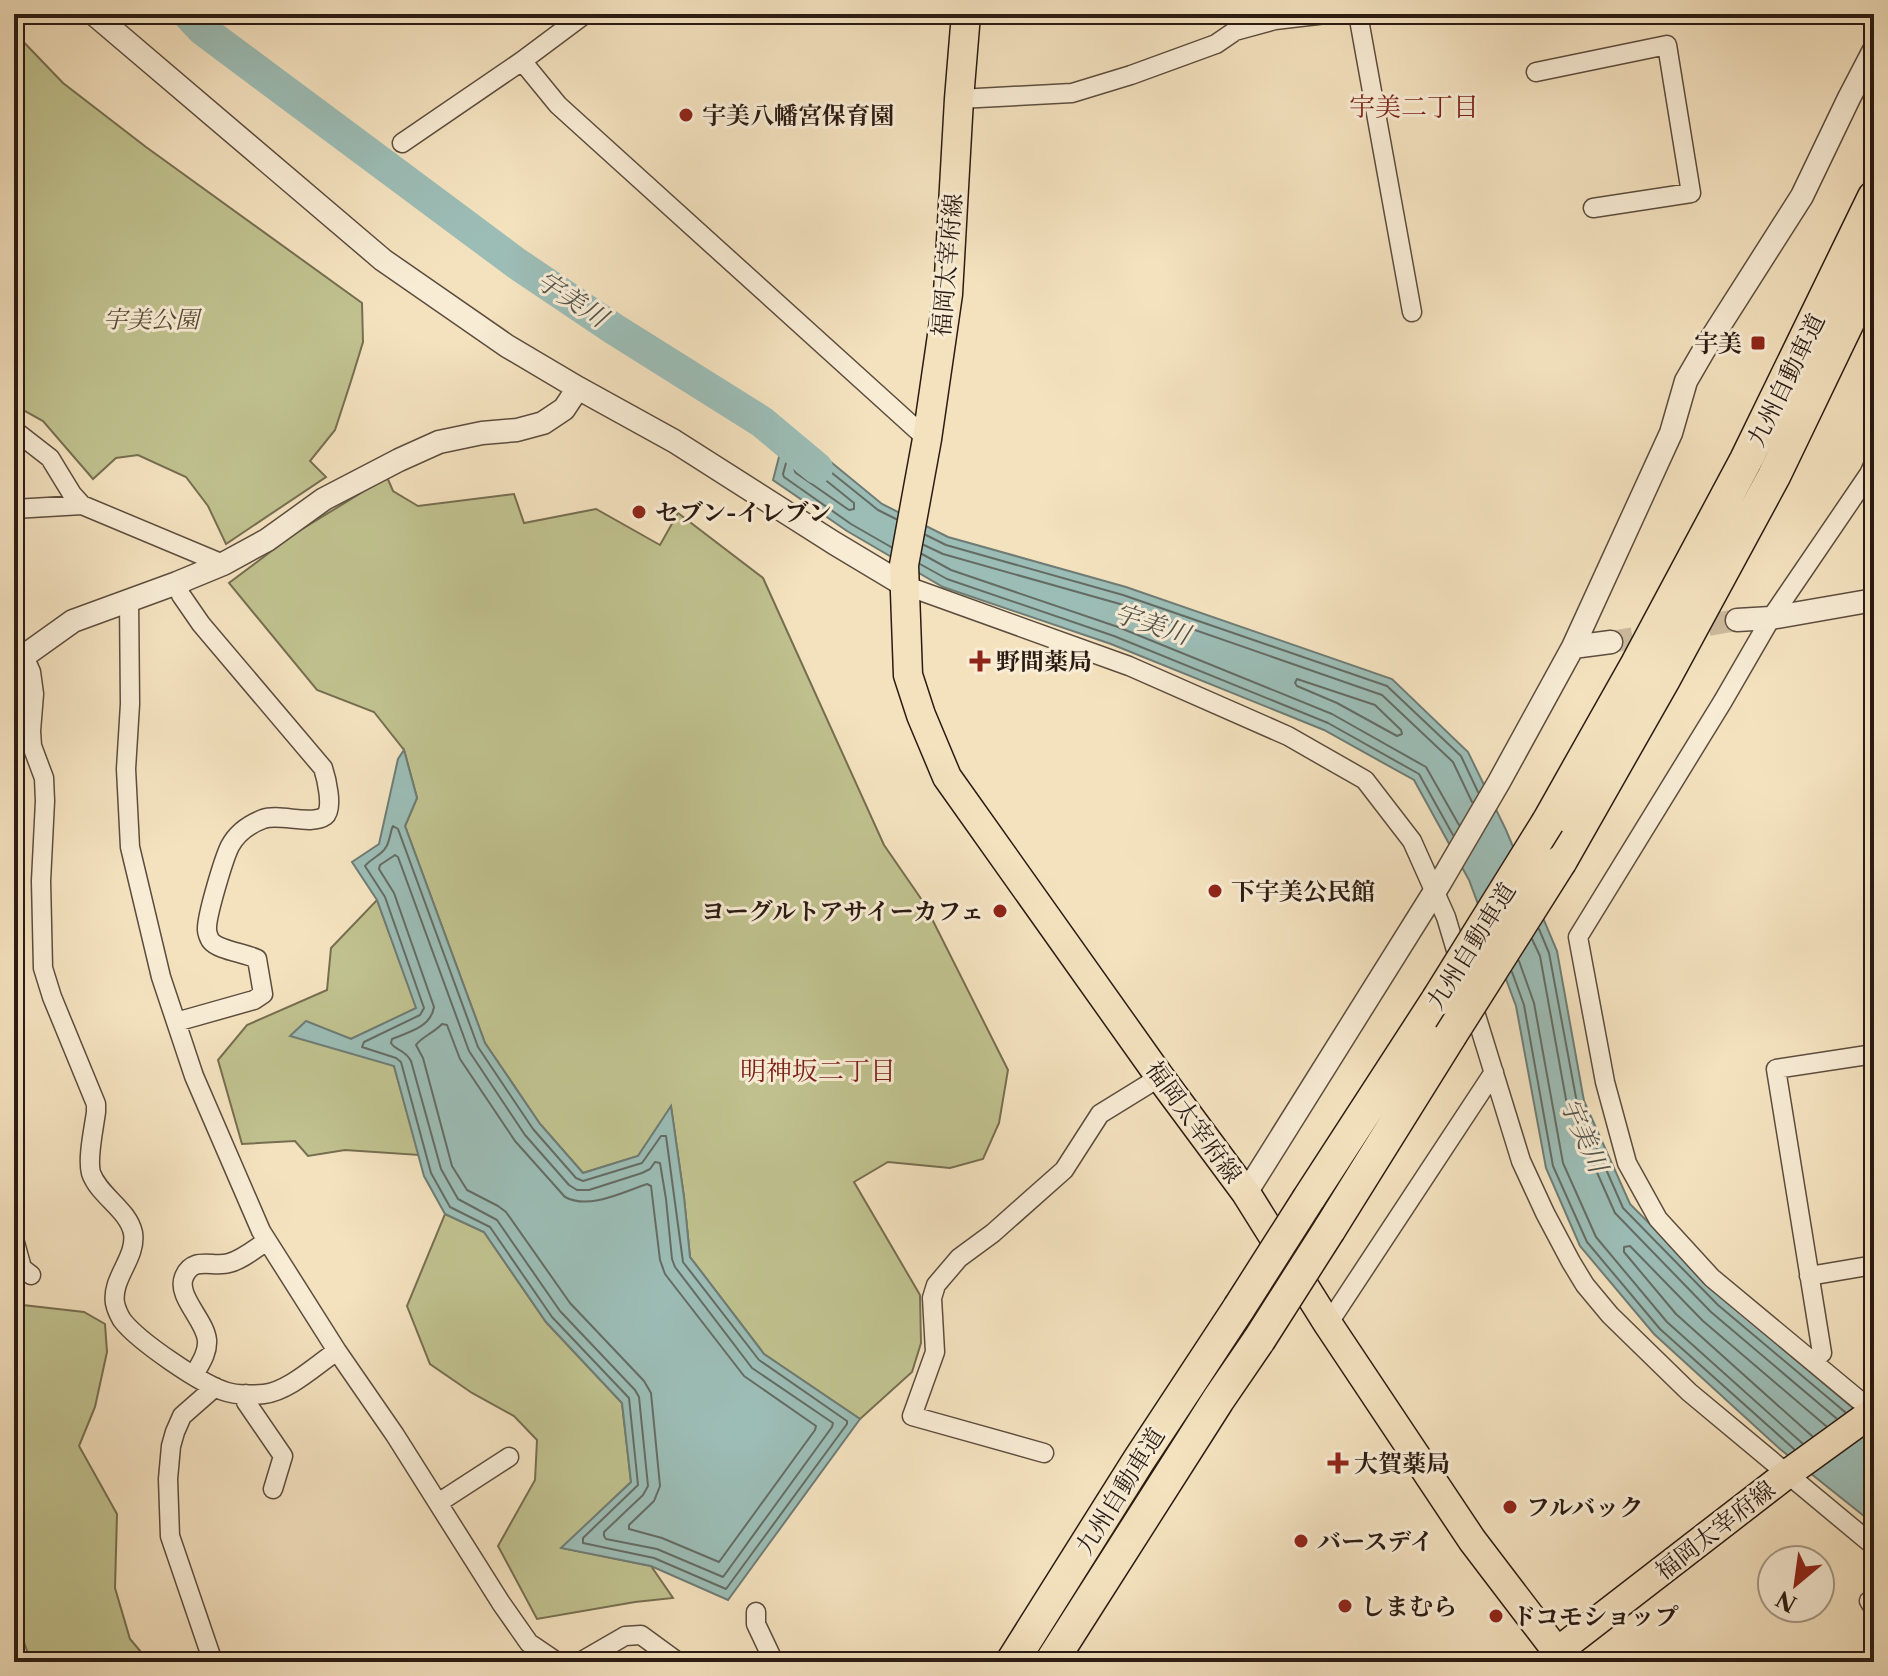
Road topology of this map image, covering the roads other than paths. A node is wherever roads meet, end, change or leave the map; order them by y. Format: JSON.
{"nodes":[{"id":1,"x":94,"y":14,"type":"edge"},
{"id":2,"x":585,"y":14,"type":"edge"},
{"id":3,"x":966,"y":14,"type":"edge"},
{"id":4,"x":1326,"y":14,"type":"edge"},
{"id":5,"x":1358,"y":14,"type":"edge"},
{"id":6,"x":1874,"y":50,"type":"edge"},
{"id":7,"x":522,"y":61,"type":"junction"},
{"id":8,"x":1536,"y":72,"type":"dead end"},
{"id":9,"x":959,"y":99,"type":"junction"},
{"id":10,"x":402,"y":143,"type":"dead end"},
{"id":11,"x":1874,"y":197,"type":"edge"},
{"id":12,"x":1593,"y":208,"type":"dead end"},
{"id":13,"x":1874,"y":268,"type":"edge"},
{"id":14,"x":1412,"y":312,"type":"dead end"},
{"id":15,"x":578,"y":388,"type":"junction"},
{"id":16,"x":14,"y":430,"type":"edge"},
{"id":17,"x":927,"y":439,"type":"junction"},
{"id":18,"x":1874,"y":463,"type":"edge"},
{"id":19,"x":82,"y":505,"type":"junction"},
{"id":20,"x":14,"y":509,"type":"edge"},
{"id":21,"x":223,"y":564,"type":"junction"},
{"id":22,"x":904,"y":575,"type":"junction"},
{"id":23,"x":177,"y":583,"type":"junction"},
{"id":24,"x":129,"y":599,"type":"junction"},
{"id":25,"x":1874,"y":600,"type":"edge"},
{"id":26,"x":1771,"y":618,"type":"junction"},
{"id":27,"x":1737,"y":620,"type":"tunnel mouth"},
{"id":28,"x":1611,"y":642,"type":"tunnel mouth"},
{"id":29,"x":1573,"y":647,"type":"junction"},
{"id":30,"x":19,"y":662,"type":"edge"},
{"id":31,"x":1437,"y":887,"type":"junction"},
{"id":32,"x":176,"y":1022,"type":"junction"},
{"id":33,"x":1874,"y":1054,"type":"edge"},
{"id":34,"x":1494,"y":1072,"type":"junction"},
{"id":35,"x":1160,"y":1077,"type":"junction"},
{"id":36,"x":1246,"y":1193,"type":"junction"},
{"id":37,"x":14,"y":1239,"type":"edge"},
{"id":38,"x":267,"y":1241,"type":"junction"},
{"id":39,"x":1874,"y":1265,"type":"edge"},
{"id":40,"x":31,"y":1275,"type":"dead end"},
{"id":41,"x":1809,"y":1276,"type":"junction"},
{"id":42,"x":1328,"y":1324,"type":"junction"},
{"id":43,"x":337,"y":1351,"type":"junction"},
{"id":44,"x":1822,"y":1353,"type":"dead end"},
{"id":45,"x":194,"y":1375,"type":"junction"},
{"id":46,"x":215,"y":1387,"type":"junction"},
{"id":47,"x":246,"y":1394,"type":"junction"},
{"id":48,"x":1866,"y":1406,"type":"edge"},
{"id":49,"x":1044,"y":1453,"type":"dead end"},
{"id":50,"x":509,"y":1457,"type":"dead end"},
{"id":51,"x":1787,"y":1474,"type":"junction"},
{"id":52,"x":273,"y":1489,"type":"dead end"},
{"id":53,"x":438,"y":1503,"type":"junction"},
{"id":54,"x":1874,"y":1546,"type":"edge"},
{"id":55,"x":756,"y":1612,"type":"dead end"},
{"id":56,"x":529,"y":1643,"type":"junction"},
{"id":57,"x":1555,"y":1658,"type":"edge"},
{"id":58,"x":213,"y":1662,"type":"edge"},
{"id":59,"x":530,"y":1662,"type":"edge"},
{"id":60,"x":557,"y":1662,"type":"edge"},
{"id":61,"x":580,"y":1662,"type":"edge"},
{"id":62,"x":678,"y":1662,"type":"edge"},
{"id":63,"x":774,"y":1662,"type":"edge"},
{"id":64,"x":1012,"y":1662,"type":"edge"},
{"id":65,"x":1051,"y":1662,"type":"edge"}],
"edges":[{"from":1,"to":15,"type":"street"},
{"from":2,"to":7,"type":"street"},
{"from":3,"to":9,"type":"main road","name":"福岡太宰府線"},
{"from":4,"to":9,"type":"street"},
{"from":5,"to":14,"type":"street"},
{"from":6,"to":29,"type":"street"},
{"from":7,"to":10,"type":"street"},
{"from":7,"to":17,"type":"street"},
{"from":8,"to":12,"type":"street"},
{"from":9,"to":17,"type":"main road","name":"福岡太宰府線"},
{"from":11,"to":64,"type":"highway","name":"九州自動車道","bridge":true},
{"from":13,"to":65,"type":"highway","name":"九州自動車道","bridge":true},
{"from":15,"to":21,"type":"street"},
{"from":15,"to":22,"type":"street"},
{"from":16,"to":19,"type":"street"},
{"from":17,"to":22,"type":"main road","name":"福岡太宰府線"},
{"from":18,"to":26,"type":"street"},
{"from":19,"to":20,"type":"street"},
{"from":19,"to":21,"type":"street"},
{"from":21,"to":23,"type":"street"},
{"from":22,"to":31,"type":"street"},
{"from":22,"to":35,"type":"main road","name":"福岡太宰府線"},
{"from":23,"to":24,"type":"street"},
{"from":23,"to":32,"type":"street"},
{"from":24,"to":30,"type":"street"},
{"from":24,"to":32,"type":"street"},
{"from":25,"to":26,"type":"street"},
{"from":26,"to":27,"type":"street"},
{"from":26,"to":48,"type":"street"},
{"from":28,"to":29,"type":"street"},
{"from":29,"to":31,"type":"street"},
{"from":30,"to":45,"type":"street"},
{"from":31,"to":34,"type":"street"},
{"from":31,"to":36,"type":"street"},
{"from":32,"to":38,"type":"street"},
{"from":33,"to":41,"type":"street"},
{"from":34,"to":42,"type":"street"},
{"from":34,"to":51,"type":"street"},
{"from":35,"to":36,"type":"main road","name":"福岡太宰府線"},
{"from":35,"to":49,"type":"street"},
{"from":36,"to":42,"type":"main road","name":"福岡太宰府線"},
{"from":37,"to":40,"type":"street"},
{"from":38,"to":43,"type":"street"},
{"from":38,"to":45,"type":"street"},
{"from":39,"to":41,"type":"street"},
{"from":41,"to":44,"type":"street"},
{"from":42,"to":57,"type":"main road","name":"福岡太宰府線"},
{"from":43,"to":47,"type":"street"},
{"from":43,"to":53,"type":"street"},
{"from":45,"to":46,"type":"street"},
{"from":46,"to":47,"type":"street"},
{"from":46,"to":58,"type":"street"},
{"from":47,"to":52,"type":"street"},
{"from":48,"to":51,"type":"main road","name":"福岡太宰府線"},
{"from":50,"to":53,"type":"street"},
{"from":51,"to":54,"type":"street"},
{"from":51,"to":57,"type":"main road","name":"福岡太宰府線"},
{"from":53,"to":56,"type":"street"},
{"from":55,"to":63,"type":"street"},
{"from":56,"to":59,"type":"street"},
{"from":56,"to":60,"type":"street"},
{"from":61,"to":62,"type":"street"}]}
